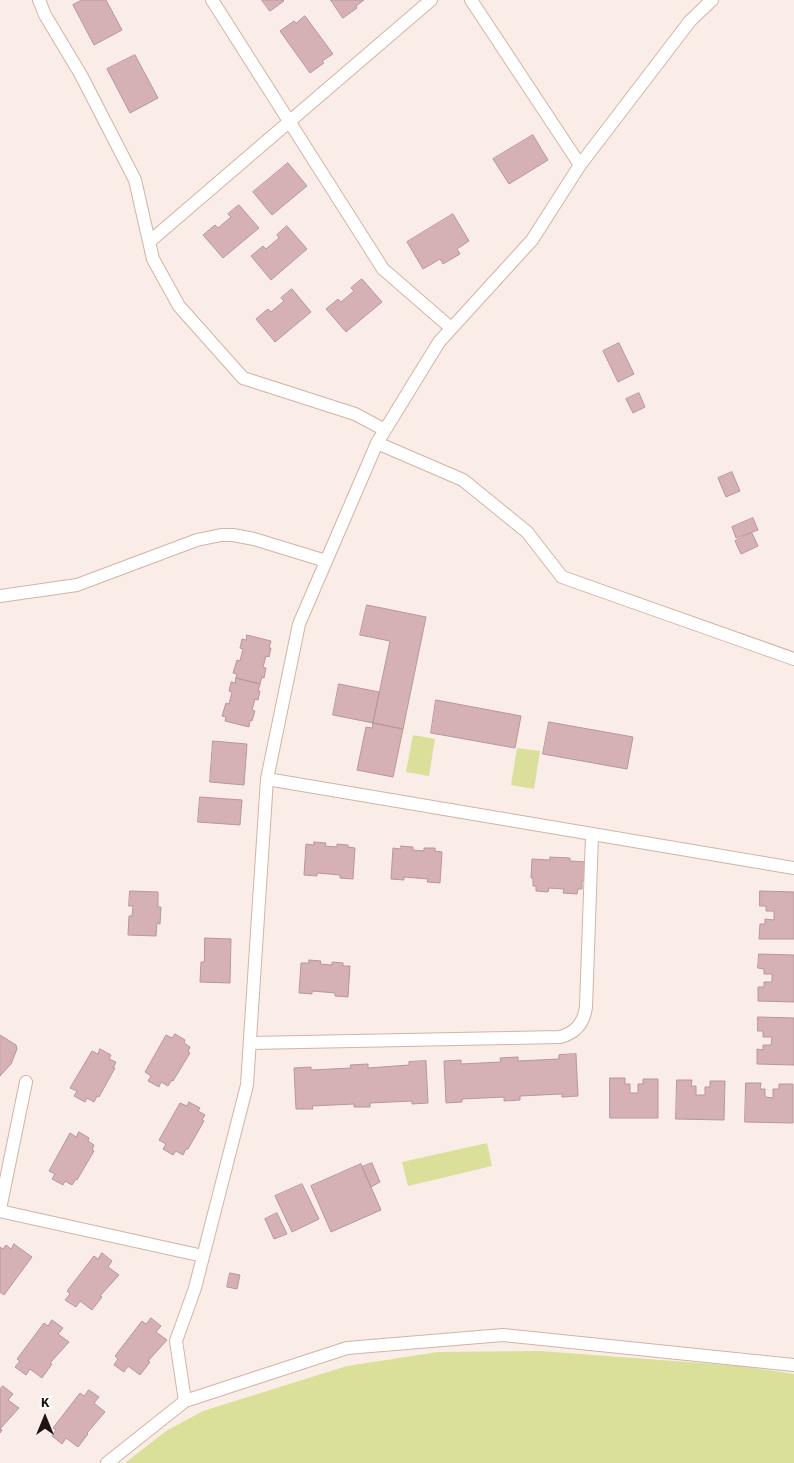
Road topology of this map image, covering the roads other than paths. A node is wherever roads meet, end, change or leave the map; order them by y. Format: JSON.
{"nodes":[{"id":1,"x":38,"y":0,"type":"edge"},
{"id":2,"x":212,"y":0,"type":"edge"},
{"id":3,"x":431,"y":0,"type":"edge"},
{"id":4,"x":471,"y":0,"type":"edge"},
{"id":5,"x":712,"y":0,"type":"edge"},
{"id":6,"x":289,"y":121,"type":"junction"},
{"id":7,"x":580,"y":165,"type":"junction"},
{"id":8,"x":149,"y":242,"type":"junction"},
{"id":9,"x":451,"y":328,"type":"junction"},
{"id":10,"x":385,"y":430,"type":"junction"},
{"id":11,"x":377,"y":443,"type":"junction"},
{"id":12,"x":326,"y":561,"type":"junction"},
{"id":13,"x":0,"y":596,"type":"edge"},
{"id":14,"x":794,"y":660,"type":"edge"},
{"id":15,"x":267,"y":779,"type":"junction"},
{"id":16,"x":592,"y":834,"type":"junction"},
{"id":17,"x":794,"y":868,"type":"edge"},
{"id":18,"x":250,"y":1043,"type":"junction"},
{"id":19,"x":26,"y":1082,"type":"dead end"},
{"id":20,"x":0,"y":1210,"type":"edge"},
{"id":21,"x":203,"y":1256,"type":"junction"},
{"id":22,"x":794,"y":1365,"type":"edge"},
{"id":23,"x":186,"y":1401,"type":"junction"},
{"id":24,"x":107,"y":1463,"type":"edge"}],
"edges":[{"from":1,"to":8,"type":"street"},
{"from":2,"to":6,"type":"street"},
{"from":3,"to":6,"type":"street"},
{"from":4,"to":7,"type":"street"},
{"from":5,"to":7,"type":"street"},
{"from":6,"to":8,"type":"street"},
{"from":6,"to":9,"type":"street"},
{"from":7,"to":9,"type":"street"},
{"from":8,"to":10,"type":"street"},
{"from":9,"to":10,"type":"street"},
{"from":10,"to":11,"type":"street"},
{"from":11,"to":12,"type":"street"},
{"from":11,"to":14,"type":"street"},
{"from":12,"to":13,"type":"street"},
{"from":12,"to":15,"type":"street"},
{"from":15,"to":16,"type":"street"},
{"from":15,"to":18,"type":"street"},
{"from":16,"to":17,"type":"street"},
{"from":16,"to":18,"type":"street"},
{"from":18,"to":21,"type":"street"},
{"from":19,"to":20,"type":"street"},
{"from":20,"to":21,"type":"street"},
{"from":21,"to":23,"type":"street"},
{"from":22,"to":23,"type":"street"},
{"from":23,"to":24,"type":"street"}]}
